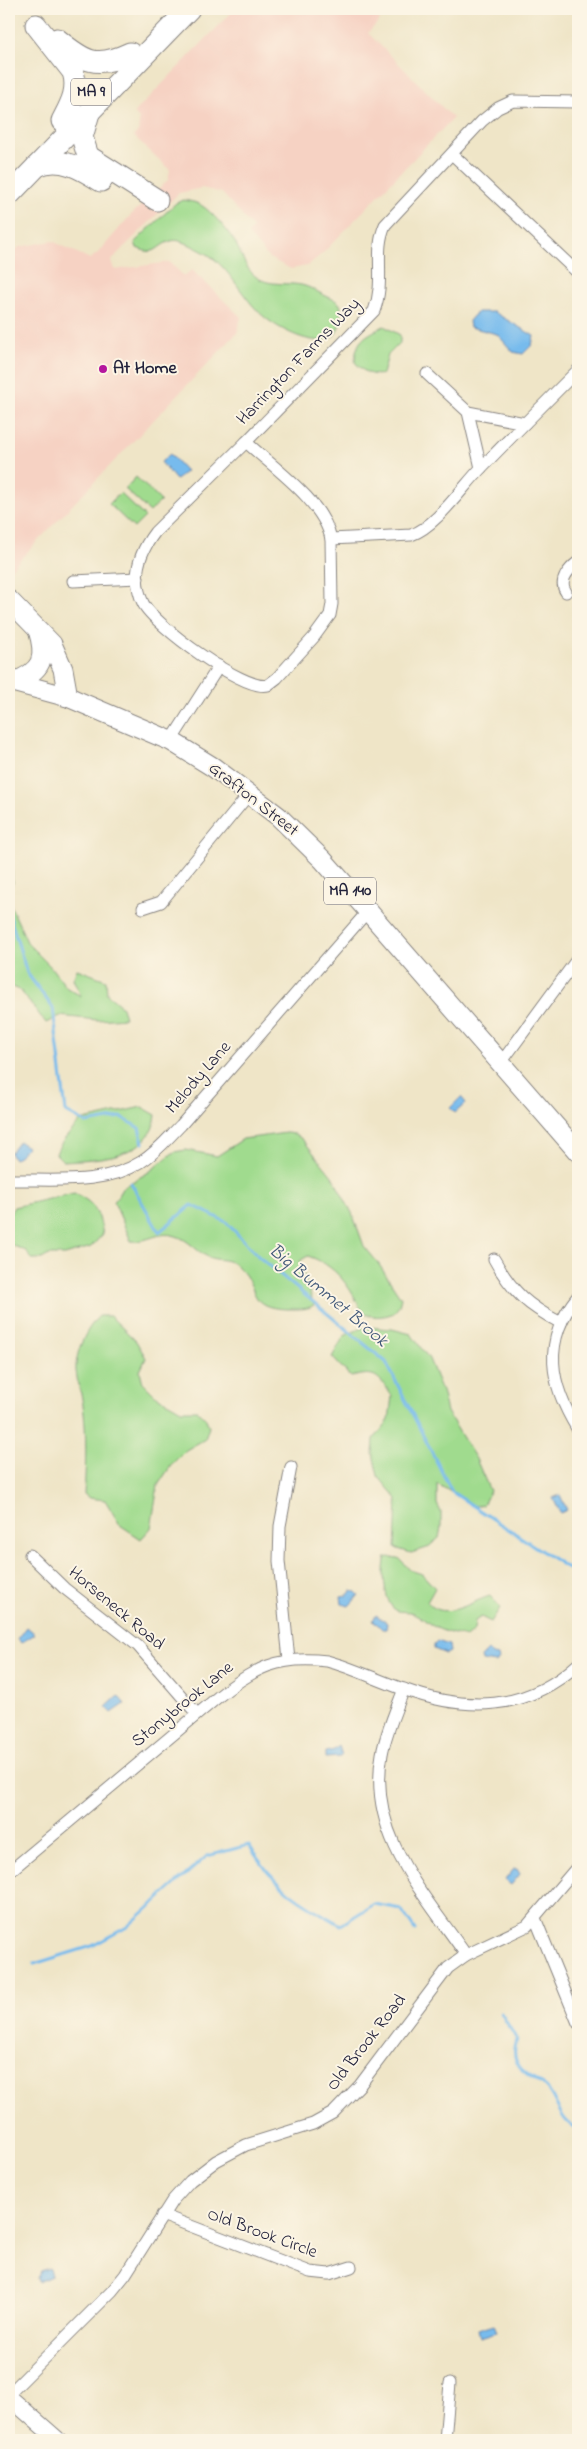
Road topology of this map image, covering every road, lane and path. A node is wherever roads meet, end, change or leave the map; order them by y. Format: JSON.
{"nodes":[{"id":1,"x":174,"y":9,"type":"edge"},
{"id":2,"x":189,"y":9,"type":"edge"},
{"id":3,"x":130,"y":53,"type":"junction"},
{"id":4,"x":578,"y":102,"type":"edge"},
{"id":5,"x":89,"y":112,"type":"junction"},
{"id":6,"x":62,"y":121,"type":"junction"},
{"id":7,"x":452,"y":154,"type":"junction"},
{"id":8,"x":37,"y":166,"type":"junction"},
{"id":9,"x":9,"y":177,"type":"edge"},
{"id":10,"x":9,"y":195,"type":"edge"},
{"id":11,"x":578,"y":273,"type":"edge"},
{"id":12,"x":578,"y":370,"type":"edge"},
{"id":13,"x":427,"y":374,"type":"dead end"},
{"id":14,"x":468,"y":412,"type":"junction"},
{"id":15,"x":526,"y":423,"type":"junction"},
{"id":16,"x":246,"y":442,"type":"junction"},
{"id":17,"x":481,"y":468,"type":"junction"},
{"id":18,"x":331,"y":539,"type":"junction"},
{"id":19,"x":578,"y":562,"type":"edge"},
{"id":20,"x":138,"y":578,"type":"junction"},
{"id":21,"x":73,"y":581,"type":"dead end"},
{"id":22,"x":566,"y":592,"type":"dead end"},
{"id":23,"x":9,"y":600,"type":"edge"},
{"id":24,"x":38,"y":629,"type":"junction"},
{"id":25,"x":219,"y":666,"type":"junction"},
{"id":26,"x":11,"y":681,"type":"edge"},
{"id":27,"x":68,"y":697,"type":"junction"},
{"id":28,"x":171,"y":741,"type":"junction"},
{"id":29,"x":250,"y":793,"type":"junction"},
{"id":30,"x":143,"y":908,"type":"dead end"},
{"id":31,"x":368,"y":911,"type":"junction"},
{"id":32,"x":578,"y":958,"type":"edge"},
{"id":33,"x":498,"y":1061,"type":"junction"},
{"id":34,"x":578,"y":1152,"type":"edge"},
{"id":35,"x":9,"y":1180,"type":"edge"},
{"id":36,"x":494,"y":1259,"type":"dead end"},
{"id":37,"x":578,"y":1296,"type":"edge"},
{"id":38,"x":561,"y":1323,"type":"junction"},
{"id":39,"x":578,"y":1430,"type":"edge"},
{"id":40,"x":291,"y":1467,"type":"dead end"},
{"id":41,"x":30,"y":1555,"type":"dead end"},
{"id":42,"x":290,"y":1660,"type":"junction"},
{"id":43,"x":578,"y":1664,"type":"edge"},
{"id":44,"x":404,"y":1689,"type":"junction"},
{"id":45,"x":197,"y":1714,"type":"junction"},
{"id":46,"x":578,"y":1866,"type":"edge"},
{"id":47,"x":9,"y":1872,"type":"edge"},
{"id":48,"x":536,"y":1918,"type":"junction"},
{"id":49,"x":466,"y":1955,"type":"junction"},
{"id":50,"x":578,"y":2023,"type":"edge"},
{"id":51,"x":162,"y":2215,"type":"junction"},
{"id":52,"x":351,"y":2267,"type":"dead end"},
{"id":53,"x":450,"y":2383,"type":"dead end"},
{"id":54,"x":9,"y":2396,"type":"edge"},
{"id":55,"x":58,"y":2440,"type":"edge"},
{"id":56,"x":445,"y":2440,"type":"edge"}],
"edges":[{"from":1,"to":3,"type":"highway","number":"MA 9"},
{"from":2,"to":5,"type":"highway","number":"MA 9"},
{"from":3,"to":6,"type":"highway","number":"MA 9"},
{"from":3,"to":6,"type":"highway"},
{"from":4,"to":7,"type":"street","name":"Harrington Farms Way"},
{"from":5,"to":8,"type":"highway","number":"MA 9"},
{"from":5,"to":8,"type":"highway"},
{"from":6,"to":9,"type":"highway","number":"MA 9"},
{"from":7,"to":11,"type":"street"},
{"from":7,"to":16,"type":"street","name":"Harrington Farms Way"},
{"from":8,"to":10,"type":"highway","number":"MA 9"},
{"from":12,"to":15,"type":"street"},
{"from":13,"to":14,"type":"street"},
{"from":14,"to":15,"type":"street"},
{"from":14,"to":17,"type":"street"},
{"from":15,"to":17,"type":"street"},
{"from":16,"to":18,"type":"street","name":"Harrington Farms Way"},
{"from":16,"to":20,"type":"street","name":"Harrington Farms Way"},
{"from":17,"to":18,"type":"street"},
{"from":18,"to":25,"type":"street","name":"Harrington Farms Way"},
{"from":19,"to":22,"type":"street"},
{"from":20,"to":21,"type":"street"},
{"from":20,"to":25,"type":"street","name":"Harrington Farms Way"},
{"from":23,"to":24,"type":"main road"},
{"from":24,"to":26,"type":"main road"},
{"from":24,"to":27,"type":"main road"},
{"from":25,"to":28,"type":"street"},
{"from":26,"to":27,"type":"main road","number":"MA 140"},
{"from":27,"to":28,"type":"main road","name":"Grafton Street","number":"MA 140"},
{"from":28,"to":29,"type":"main road","name":"Grafton Street","number":"MA 140"},
{"from":29,"to":30,"type":"street"},
{"from":29,"to":31,"type":"main road","name":"Grafton Street","number":"MA 140"},
{"from":31,"to":33,"type":"main road","name":"Grafton Street","number":"MA 140"},
{"from":31,"to":35,"type":"street","name":"Melody Lane"},
{"from":32,"to":33,"type":"street"},
{"from":33,"to":34,"type":"main road","name":"Grafton Street","number":"MA 140"},
{"from":36,"to":38,"type":"street"},
{"from":37,"to":38,"type":"street"},
{"from":38,"to":39,"type":"street"},
{"from":40,"to":42,"type":"street"},
{"from":41,"to":45,"type":"street","name":"Horseneck Road"},
{"from":42,"to":44,"type":"street","name":"Stonybrook Lane"},
{"from":42,"to":45,"type":"street","name":"Stonybrook Lane"},
{"from":43,"to":44,"type":"street","name":"Stonybrook Lane"},
{"from":44,"to":49,"type":"street"},
{"from":45,"to":47,"type":"street","name":"Stonybrook Lane"},
{"from":46,"to":48,"type":"street","name":"Old Brook Road"},
{"from":48,"to":49,"type":"street","name":"Old Brook Road"},
{"from":48,"to":50,"type":"street"},
{"from":49,"to":51,"type":"street","name":"Old Brook Road"},
{"from":51,"to":52,"type":"street","name":"Old Brook Circle"},
{"from":51,"to":54,"type":"street","name":"Old Brook Road"},
{"from":53,"to":56,"type":"street"},
{"from":54,"to":55,"type":"street"}]}
